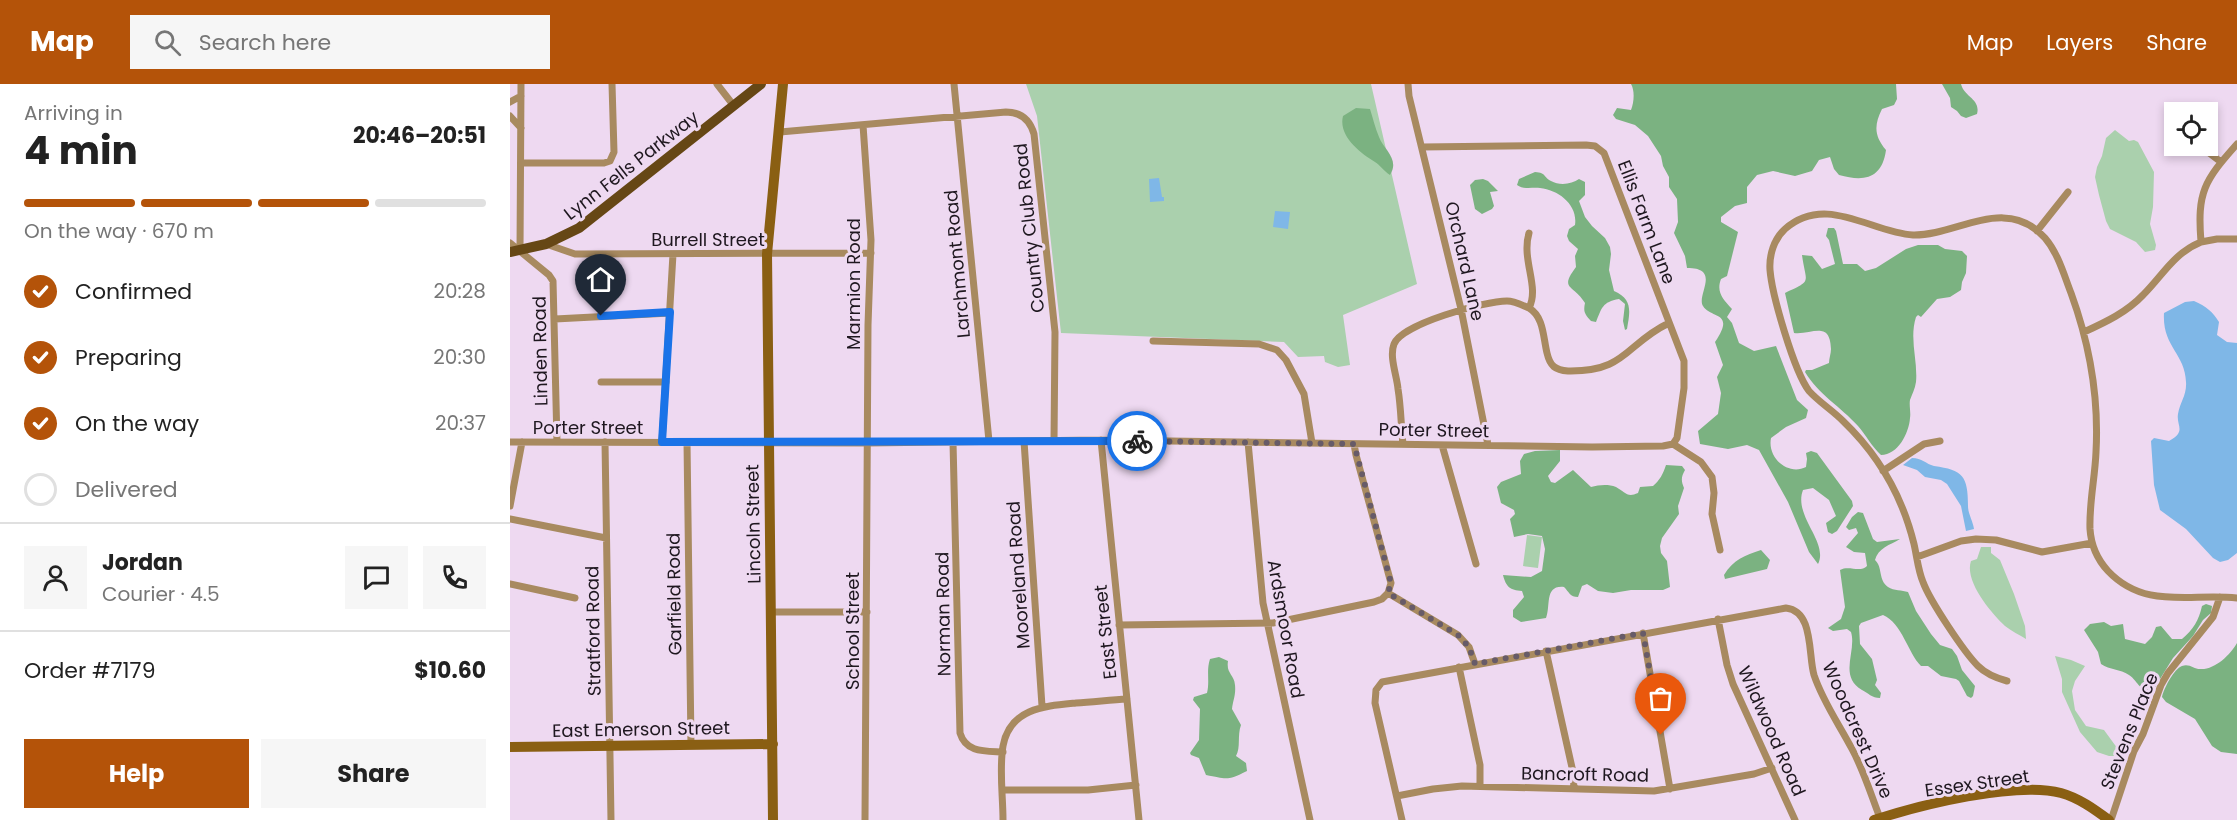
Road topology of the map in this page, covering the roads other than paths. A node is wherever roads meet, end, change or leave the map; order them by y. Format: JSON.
{"nodes":[{"id":1,"x":521,"y":84,"type":"edge"},
{"id":2,"x":612,"y":84,"type":"edge"},
{"id":3,"x":717,"y":84,"type":"edge"},
{"id":4,"x":761,"y":84,"type":"edge"},
{"id":5,"x":783,"y":84,"type":"edge"},
{"id":6,"x":954,"y":84,"type":"edge"},
{"id":7,"x":1408,"y":84,"type":"edge"},
{"id":8,"x":521,"y":96,"type":"junction"},
{"id":9,"x":510,"y":102,"type":"edge"},
{"id":10,"x":734,"y":105,"type":"junction"},
{"id":11,"x":510,"y":116,"type":"edge"},
{"id":12,"x":958,"y":116,"type":"junction"},
{"id":13,"x":862,"y":125,"type":"junction"},
{"id":14,"x":521,"y":128,"type":"junction"},
{"id":15,"x":780,"y":132,"type":"junction"},
{"id":16,"x":2237,"y":144,"type":"edge"},
{"id":17,"x":1422,"y":147,"type":"junction"},
{"id":18,"x":2213,"y":156,"type":"edge"},
{"id":19,"x":2221,"y":162,"type":"junction"},
{"id":20,"x":521,"y":163,"type":"junction"},
{"id":21,"x":2068,"y":192,"type":"dead end"},
{"id":22,"x":2037,"y":231,"type":"junction"},
{"id":23,"x":1529,"y":234,"type":"dead end"},
{"id":24,"x":2237,"y":239,"type":"edge"},
{"id":25,"x":2201,"y":242,"type":"junction"},
{"id":26,"x":510,"y":243,"type":"edge"},
{"id":27,"x":546,"y":244,"type":"junction"},
{"id":28,"x":515,"y":251,"type":"edge"},
{"id":29,"x":673,"y":254,"type":"junction"},
{"id":30,"x":767,"y":254,"type":"junction"},
{"id":31,"x":871,"y":254,"type":"junction"},
{"id":32,"x":1528,"y":308,"type":"junction"},
{"id":33,"x":1461,"y":309,"type":"junction"},
{"id":34,"x":670,"y":312,"type":"junction"},
{"id":35,"x":555,"y":319,"type":"junction"},
{"id":36,"x":1669,"y":323,"type":"junction"},
{"id":37,"x":2085,"y":332,"type":"junction"},
{"id":38,"x":1153,"y":341,"type":"dead end"},
{"id":39,"x":601,"y":382,"type":"dead end"},
{"id":40,"x":666,"y":382,"type":"junction"},
{"id":41,"x":989,"y":441,"type":"junction"},
{"id":42,"x":1024,"y":441,"type":"junction"},
{"id":43,"x":1054,"y":441,"type":"junction"},
{"id":44,"x":1101,"y":441,"type":"junction"},
{"id":45,"x":1940,"y":441,"type":"dead end"},
{"id":46,"x":510,"y":442,"type":"edge"},
{"id":47,"x":522,"y":442,"type":"junction"},
{"id":48,"x":557,"y":442,"type":"junction"},
{"id":49,"x":605,"y":442,"type":"junction"},
{"id":50,"x":662,"y":442,"type":"junction"},
{"id":51,"x":687,"y":442,"type":"junction"},
{"id":52,"x":953,"y":442,"type":"junction"},
{"id":53,"x":1248,"y":442,"type":"junction"},
{"id":54,"x":769,"y":443,"type":"junction"},
{"id":55,"x":868,"y":443,"type":"junction"},
{"id":56,"x":1312,"y":443,"type":"junction"},
{"id":57,"x":1354,"y":444,"type":"junction"},
{"id":58,"x":1402,"y":444,"type":"junction"},
{"id":59,"x":1673,"y":444,"type":"junction"},
{"id":60,"x":1442,"y":445,"type":"junction"},
{"id":61,"x":1488,"y":445,"type":"junction"},
{"id":62,"x":1882,"y":471,"type":"junction"},
{"id":63,"x":510,"y":506,"type":"edge"},
{"id":64,"x":510,"y":519,"type":"edge"},
{"id":65,"x":606,"y":538,"type":"junction"},
{"id":66,"x":2092,"y":543,"type":"junction"},
{"id":67,"x":1720,"y":550,"type":"dead end"},
{"id":68,"x":1917,"y":557,"type":"junction"},
{"id":69,"x":1476,"y":564,"type":"dead end"},
{"id":70,"x":510,"y":584,"type":"edge"},
{"id":71,"x":1388,"y":593,"type":"junction"},
{"id":72,"x":2220,"y":597,"type":"junction"},
{"id":73,"x":574,"y":598,"type":"dead end"},
{"id":74,"x":2237,"y":598,"type":"edge"},
{"id":75,"x":771,"y":612,"type":"junction"},
{"id":76,"x":867,"y":612,"type":"junction"},
{"id":77,"x":1718,"y":619,"type":"junction"},
{"id":78,"x":1267,"y":624,"type":"junction"},
{"id":79,"x":1119,"y":625,"type":"junction"},
{"id":80,"x":1643,"y":633,"type":"junction"},
{"id":81,"x":1546,"y":651,"type":"junction"},
{"id":82,"x":1475,"y":664,"type":"junction"},
{"id":83,"x":1459,"y":667,"type":"junction"},
{"id":84,"x":2007,"y":681,"type":"dead end"},
{"id":85,"x":1127,"y":699,"type":"junction"},
{"id":86,"x":1042,"y":706,"type":"junction"},
{"id":87,"x":773,"y":744,"type":"junction"},
{"id":88,"x":691,"y":745,"type":"junction"},
{"id":89,"x":610,"y":746,"type":"junction"},
{"id":90,"x":510,"y":747,"type":"edge"},
{"id":91,"x":1003,"y":752,"type":"junction"},
{"id":92,"x":1772,"y":768,"type":"junction"},
{"id":93,"x":1136,"y":785,"type":"junction"},
{"id":94,"x":1480,"y":786,"type":"junction"},
{"id":95,"x":1574,"y":789,"type":"junction"},
{"id":96,"x":1670,"y":789,"type":"junction"},
{"id":97,"x":1003,"y":790,"type":"junction"},
{"id":98,"x":1397,"y":796,"type":"junction"},
{"id":99,"x":1877,"y":819,"type":"edge"},
{"id":100,"x":611,"y":820,"type":"edge"},
{"id":101,"x":773,"y":820,"type":"edge"},
{"id":102,"x":866,"y":820,"type":"edge"},
{"id":103,"x":1003,"y":820,"type":"edge"},
{"id":104,"x":1139,"y":820,"type":"edge"},
{"id":105,"x":1310,"y":820,"type":"edge"},
{"id":106,"x":1402,"y":820,"type":"edge"},
{"id":107,"x":1795,"y":820,"type":"edge"},
{"id":108,"x":2110,"y":820,"type":"edge"}],
"edges":[{"from":1,"to":8,"type":"street"},
{"from":2,"to":20,"type":"street"},
{"from":3,"to":10,"type":"street"},
{"from":4,"to":10,"type":"main road","name":"Lynn Fells Parkway"},
{"from":5,"to":15,"type":"street","name":"Lincoln Street"},
{"from":6,"to":12,"type":"street","name":"Larchmont Road"},
{"from":7,"to":17,"type":"street","name":"Orchard Lane"},
{"from":8,"to":9,"type":"street"},
{"from":8,"to":14,"type":"street"},
{"from":10,"to":27,"type":"main road","name":"Lynn Fells Parkway"},
{"from":11,"to":14,"type":"street"},
{"from":12,"to":13,"type":"street","name":"Country Club Road"},
{"from":12,"to":41,"type":"street","name":"Larchmont Road"},
{"from":12,"to":43,"type":"street","name":"Country Club Road"},
{"from":13,"to":15,"type":"street","name":"Country Club Road"},
{"from":13,"to":31,"type":"street","name":"Marmion Road"},
{"from":14,"to":20,"type":"street"},
{"from":15,"to":30,"type":"street","name":"Lincoln Street"},
{"from":16,"to":19,"type":"street"},
{"from":17,"to":33,"type":"street","name":"Orchard Lane"},
{"from":17,"to":36,"type":"street","name":"Ellis Farm Lane"},
{"from":18,"to":19,"type":"street"},
{"from":19,"to":25,"type":"street"},
{"from":20,"to":28,"type":"street"},
{"from":21,"to":22,"type":"street"},
{"from":22,"to":37,"type":"street"},
{"from":22,"to":62,"type":"street"},
{"from":23,"to":32,"type":"street"},
{"from":24,"to":25,"type":"street"},
{"from":25,"to":37,"type":"street"},
{"from":26,"to":28,"type":"street","name":"Linden Road"},
{"from":27,"to":28,"type":"main road","name":"Lynn Fells Parkway"},
{"from":27,"to":29,"type":"street","name":"Burrell Street"},
{"from":28,"to":35,"type":"street","name":"Linden Road"},
{"from":29,"to":30,"type":"street","name":"Burrell Street"},
{"from":29,"to":34,"type":"street"},
{"from":30,"to":31,"type":"street","name":"Burrell Street"},
{"from":30,"to":54,"type":"street","name":"Lincoln Street"},
{"from":31,"to":55,"type":"street","name":"Marmion Road"},
{"from":32,"to":33,"type":"street"},
{"from":32,"to":36,"type":"street"},
{"from":33,"to":58,"type":"street"},
{"from":33,"to":61,"type":"street","name":"Orchard Lane"},
{"from":34,"to":35,"type":"street"},
{"from":34,"to":40,"type":"street"},
{"from":35,"to":48,"type":"street","name":"Linden Road"},
{"from":36,"to":59,"type":"street","name":"Ellis Farm Lane"},
{"from":37,"to":66,"type":"street"},
{"from":38,"to":56,"type":"street"},
{"from":39,"to":40,"type":"street"},
{"from":40,"to":50,"type":"street"},
{"from":41,"to":42,"type":"street","name":"Porter Street"},
{"from":41,"to":52,"type":"street","name":"Porter Street"},
{"from":42,"to":43,"type":"street","name":"Porter Street"},
{"from":42,"to":86,"type":"street","name":"Mooreland Road"},
{"from":43,"to":44,"type":"street","name":"Porter Street"},
{"from":44,"to":53,"type":"street","name":"Porter Street"},
{"from":44,"to":79,"type":"street","name":"East Street"},
{"from":45,"to":62,"type":"street"},
{"from":46,"to":47,"type":"street","name":"Porter Street"},
{"from":47,"to":48,"type":"street","name":"Porter Street"},
{"from":47,"to":63,"type":"street"},
{"from":48,"to":49,"type":"street","name":"Porter Street"},
{"from":49,"to":50,"type":"street","name":"Porter Street"},
{"from":49,"to":65,"type":"street","name":"Stratford Road"},
{"from":50,"to":51,"type":"street","name":"Porter Street"},
{"from":51,"to":54,"type":"street","name":"Porter Street"},
{"from":51,"to":88,"type":"street","name":"Garfield Road"},
{"from":52,"to":55,"type":"street","name":"Porter Street"},
{"from":52,"to":91,"type":"street","name":"Norman Road"},
{"from":53,"to":56,"type":"street","name":"Porter Street"},
{"from":53,"to":78,"type":"street","name":"Ardsmoor Road"},
{"from":54,"to":55,"type":"street","name":"Porter Street"},
{"from":54,"to":75,"type":"street","name":"Lincoln Street"},
{"from":55,"to":76,"type":"street","name":"School Street"},
{"from":56,"to":57,"type":"street","name":"Porter Street"},
{"from":57,"to":58,"type":"street","name":"Porter Street"},
{"from":57,"to":71,"type":"street"},
{"from":58,"to":60,"type":"street","name":"Porter Street"},
{"from":59,"to":61,"type":"street","name":"Porter Street"},
{"from":59,"to":67,"type":"street"},
{"from":60,"to":61,"type":"street","name":"Porter Street"},
{"from":60,"to":69,"type":"street"},
{"from":62,"to":68,"type":"street"},
{"from":64,"to":65,"type":"street"},
{"from":65,"to":89,"type":"street","name":"Stratford Road"},
{"from":66,"to":68,"type":"street"},
{"from":66,"to":72,"type":"street"},
{"from":68,"to":84,"type":"street"},
{"from":70,"to":73,"type":"street"},
{"from":71,"to":78,"type":"street"},
{"from":71,"to":82,"type":"street"},
{"from":72,"to":74,"type":"street"},
{"from":72,"to":108,"type":"street","name":"Stevens Place"},
{"from":75,"to":76,"type":"street"},
{"from":75,"to":87,"type":"street","name":"Lincoln Street"},
{"from":76,"to":102,"type":"street","name":"School Street"},
{"from":77,"to":80,"type":"street","name":"Woodcrest Drive"},
{"from":77,"to":92,"type":"street","name":"Wildwood Road"},
{"from":77,"to":99,"type":"street","name":"Woodcrest Drive"},
{"from":78,"to":79,"type":"street"},
{"from":78,"to":105,"type":"street","name":"Ardsmoor Road"},
{"from":79,"to":85,"type":"street","name":"East Street"},
{"from":80,"to":81,"type":"street","name":"Woodcrest Drive"},
{"from":80,"to":96,"type":"street"},
{"from":81,"to":82,"type":"street","name":"Woodcrest Drive"},
{"from":81,"to":95,"type":"street"},
{"from":82,"to":83,"type":"street","name":"Woodcrest Drive"},
{"from":83,"to":94,"type":"street"},
{"from":83,"to":98,"type":"street","name":"Woodcrest Drive"},
{"from":85,"to":86,"type":"street"},
{"from":85,"to":93,"type":"street","name":"East Street"},
{"from":86,"to":91,"type":"street"},
{"from":87,"to":88,"type":"street","name":"East Emerson Street"},
{"from":87,"to":101,"type":"street","name":"Lincoln Street"},
{"from":88,"to":89,"type":"street","name":"East Emerson Street"},
{"from":89,"to":90,"type":"street","name":"East Emerson Street"},
{"from":89,"to":100,"type":"street","name":"Stratford Road"},
{"from":91,"to":97,"type":"street"},
{"from":92,"to":96,"type":"street","name":"Bancroft Road"},
{"from":92,"to":107,"type":"street","name":"Wildwood Road"},
{"from":93,"to":97,"type":"street"},
{"from":93,"to":104,"type":"street","name":"East Street"},
{"from":94,"to":95,"type":"street","name":"Bancroft Road"},
{"from":94,"to":98,"type":"street","name":"Bancroft Road"},
{"from":95,"to":96,"type":"street","name":"Bancroft Road"},
{"from":97,"to":103,"type":"street"},
{"from":98,"to":106,"type":"street","name":"Woodcrest Drive"},
{"from":99,"to":108,"type":"street","name":"Essex Street"}]}
